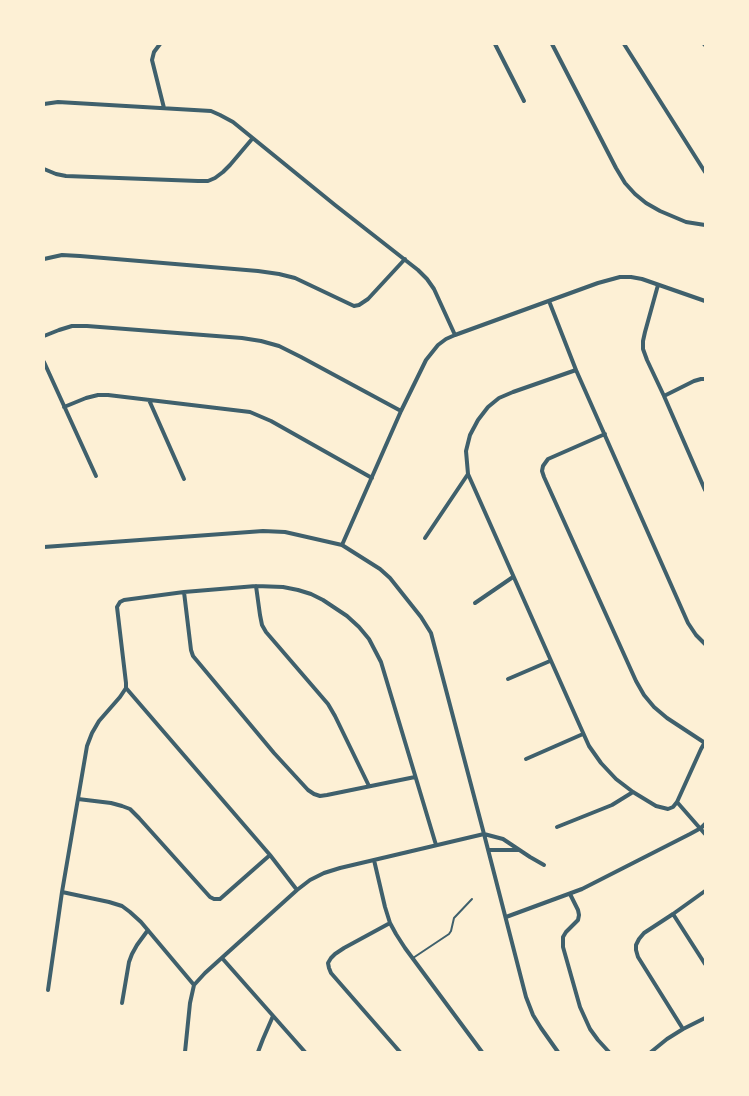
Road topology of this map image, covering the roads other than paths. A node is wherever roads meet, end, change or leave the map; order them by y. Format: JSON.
{"nodes":[{"id":1,"x":160,"y":44,"type":"edge"},
{"id":2,"x":495,"y":44,"type":"edge"},
{"id":3,"x":552,"y":44,"type":"edge"},
{"id":4,"x":624,"y":44,"type":"edge"},
{"id":5,"x":524,"y":102,"type":"dead end"},
{"id":6,"x":44,"y":104,"type":"edge"},
{"id":7,"x":164,"y":108,"type":"junction"},
{"id":8,"x":252,"y":139,"type":"junction"},
{"id":9,"x":44,"y":169,"type":"edge"},
{"id":10,"x":705,"y":172,"type":"edge"},
{"id":11,"x":705,"y":226,"type":"edge"},
{"id":12,"x":44,"y":259,"type":"edge"},
{"id":13,"x":405,"y":259,"type":"junction"},
{"id":14,"x":658,"y":284,"type":"junction"},
{"id":15,"x":549,"y":301,"type":"junction"},
{"id":16,"x":705,"y":301,"type":"edge"},
{"id":17,"x":455,"y":334,"type":"junction"},
{"id":18,"x":44,"y":336,"type":"edge"},
{"id":19,"x":44,"y":362,"type":"edge"},
{"id":20,"x":576,"y":370,"type":"junction"},
{"id":21,"x":705,"y":379,"type":"edge"},
{"id":22,"x":664,"y":396,"type":"junction"},
{"id":23,"x":149,"y":400,"type":"junction"},
{"id":24,"x":64,"y":407,"type":"junction"},
{"id":25,"x":401,"y":411,"type":"junction"},
{"id":26,"x":605,"y":434,"type":"junction"},
{"id":27,"x":468,"y":474,"type":"junction"},
{"id":28,"x":96,"y":476,"type":"dead end"},
{"id":29,"x":372,"y":478,"type":"junction"},
{"id":30,"x":184,"y":479,"type":"dead end"},
{"id":31,"x":705,"y":490,"type":"edge"},
{"id":32,"x":425,"y":538,"type":"dead end"},
{"id":33,"x":342,"y":545,"type":"junction"},
{"id":34,"x":44,"y":547,"type":"edge"},
{"id":35,"x":514,"y":577,"type":"junction"},
{"id":36,"x":256,"y":586,"type":"junction"},
{"id":37,"x":184,"y":592,"type":"junction"},
{"id":38,"x":474,"y":603,"type":"dead end"},
{"id":39,"x":705,"y":644,"type":"edge"},
{"id":40,"x":550,"y":661,"type":"junction"},
{"id":41,"x":508,"y":679,"type":"dead end"},
{"id":42,"x":126,"y":688,"type":"junction"},
{"id":43,"x":584,"y":734,"type":"junction"},
{"id":44,"x":705,"y":743,"type":"edge"},
{"id":45,"x":526,"y":759,"type":"dead end"},
{"id":46,"x":415,"y":777,"type":"junction"},
{"id":47,"x":369,"y":786,"type":"junction"},
{"id":48,"x":633,"y":792,"type":"junction"},
{"id":49,"x":78,"y":799,"type":"junction"},
{"id":50,"x":677,"y":802,"type":"junction"},
{"id":51,"x":705,"y":824,"type":"edge"},
{"id":52,"x":557,"y":827,"type":"dead end"},
{"id":53,"x":701,"y":828,"type":"junction"},
{"id":54,"x":484,"y":834,"type":"junction"},
{"id":55,"x":705,"y":834,"type":"edge"},
{"id":56,"x":436,"y":845,"type":"junction"},
{"id":57,"x":488,"y":850,"type":"junction"},
{"id":58,"x":518,"y":850,"type":"junction"},
{"id":59,"x":270,"y":855,"type":"junction"},
{"id":60,"x":374,"y":860,"type":"junction"},
{"id":61,"x":544,"y":865,"type":"dead end"},
{"id":62,"x":297,"y":890,"type":"junction"},
{"id":63,"x":705,"y":891,"type":"edge"},
{"id":64,"x":62,"y":892,"type":"junction"},
{"id":65,"x":570,"y":894,"type":"junction"},
{"id":66,"x":472,"y":900,"type":"dead end"},
{"id":67,"x":674,"y":914,"type":"junction"},
{"id":68,"x":506,"y":917,"type":"junction"},
{"id":69,"x":390,"y":923,"type":"junction"},
{"id":70,"x":148,"y":930,"type":"junction"},
{"id":71,"x":222,"y":958,"type":"junction"},
{"id":72,"x":412,"y":958,"type":"junction"},
{"id":73,"x":705,"y":964,"type":"edge"},
{"id":74,"x":194,"y":985,"type":"junction"},
{"id":75,"x":48,"y":990,"type":"dead end"},
{"id":76,"x":122,"y":1002,"type":"dead end"},
{"id":77,"x":273,"y":1016,"type":"junction"},
{"id":78,"x":705,"y":1018,"type":"edge"},
{"id":79,"x":682,"y":1029,"type":"junction"},
{"id":80,"x":185,"y":1052,"type":"edge"},
{"id":81,"x":258,"y":1052,"type":"edge"},
{"id":82,"x":305,"y":1052,"type":"edge"},
{"id":83,"x":400,"y":1052,"type":"edge"},
{"id":84,"x":482,"y":1052,"type":"edge"},
{"id":85,"x":558,"y":1052,"type":"edge"},
{"id":86,"x":609,"y":1052,"type":"edge"},
{"id":87,"x":651,"y":1052,"type":"edge"}],
"edges":[{"from":1,"to":7,"type":"street"},
{"from":2,"to":5,"type":"street"},
{"from":3,"to":11,"type":"street"},
{"from":4,"to":10,"type":"street"},
{"from":6,"to":7,"type":"street"},
{"from":7,"to":8,"type":"street"},
{"from":8,"to":9,"type":"street"},
{"from":8,"to":13,"type":"street"},
{"from":12,"to":13,"type":"street"},
{"from":13,"to":17,"type":"street"},
{"from":14,"to":15,"type":"street"},
{"from":14,"to":16,"type":"street"},
{"from":14,"to":22,"type":"street"},
{"from":15,"to":17,"type":"street"},
{"from":15,"to":20,"type":"street"},
{"from":17,"to":25,"type":"street"},
{"from":18,"to":25,"type":"street"},
{"from":19,"to":24,"type":"street"},
{"from":20,"to":26,"type":"street"},
{"from":20,"to":27,"type":"street"},
{"from":21,"to":22,"type":"street"},
{"from":22,"to":31,"type":"street"},
{"from":23,"to":24,"type":"street"},
{"from":23,"to":29,"type":"street"},
{"from":23,"to":30,"type":"street"},
{"from":24,"to":28,"type":"street"},
{"from":25,"to":29,"type":"street"},
{"from":26,"to":39,"type":"street"},
{"from":26,"to":44,"type":"street"},
{"from":27,"to":32,"type":"street"},
{"from":27,"to":35,"type":"street"},
{"from":29,"to":33,"type":"street"},
{"from":33,"to":34,"type":"street"},
{"from":33,"to":54,"type":"street"},
{"from":35,"to":38,"type":"street"},
{"from":35,"to":40,"type":"street"},
{"from":36,"to":37,"type":"street"},
{"from":36,"to":46,"type":"street"},
{"from":36,"to":47,"type":"street"},
{"from":37,"to":42,"type":"street"},
{"from":37,"to":47,"type":"street"},
{"from":40,"to":41,"type":"street"},
{"from":40,"to":43,"type":"street"},
{"from":42,"to":49,"type":"street"},
{"from":42,"to":59,"type":"street"},
{"from":43,"to":45,"type":"street"},
{"from":43,"to":48,"type":"street"},
{"from":44,"to":50,"type":"street"},
{"from":46,"to":47,"type":"street"},
{"from":46,"to":56,"type":"street"},
{"from":48,"to":50,"type":"street"},
{"from":48,"to":52,"type":"street"},
{"from":49,"to":59,"type":"street"},
{"from":49,"to":64,"type":"street"},
{"from":50,"to":53,"type":"street"},
{"from":51,"to":53,"type":"street"},
{"from":53,"to":55,"type":"street"},
{"from":53,"to":65,"type":"street"},
{"from":54,"to":56,"type":"street"},
{"from":54,"to":57,"type":"street"},
{"from":54,"to":58,"type":"street"},
{"from":56,"to":60,"type":"street"},
{"from":57,"to":58,"type":"street"},
{"from":57,"to":68,"type":"street"},
{"from":58,"to":61,"type":"street"},
{"from":59,"to":62,"type":"street"},
{"from":60,"to":62,"type":"street"},
{"from":60,"to":69,"type":"street"},
{"from":62,"to":71,"type":"street"},
{"from":63,"to":67,"type":"street"},
{"from":64,"to":70,"type":"street"},
{"from":64,"to":75,"type":"street"},
{"from":65,"to":68,"type":"street"},
{"from":65,"to":86,"type":"street"},
{"from":66,"to":72,"type":"lane"},
{"from":67,"to":73,"type":"street"},
{"from":67,"to":79,"type":"street"},
{"from":68,"to":85,"type":"street"},
{"from":69,"to":72,"type":"street"},
{"from":69,"to":83,"type":"street"},
{"from":70,"to":74,"type":"street"},
{"from":70,"to":76,"type":"street"},
{"from":71,"to":74,"type":"street"},
{"from":71,"to":77,"type":"street"},
{"from":72,"to":84,"type":"street"},
{"from":74,"to":80,"type":"street"},
{"from":77,"to":81,"type":"street"},
{"from":77,"to":82,"type":"street"},
{"from":78,"to":79,"type":"street"},
{"from":79,"to":87,"type":"street"}]}
